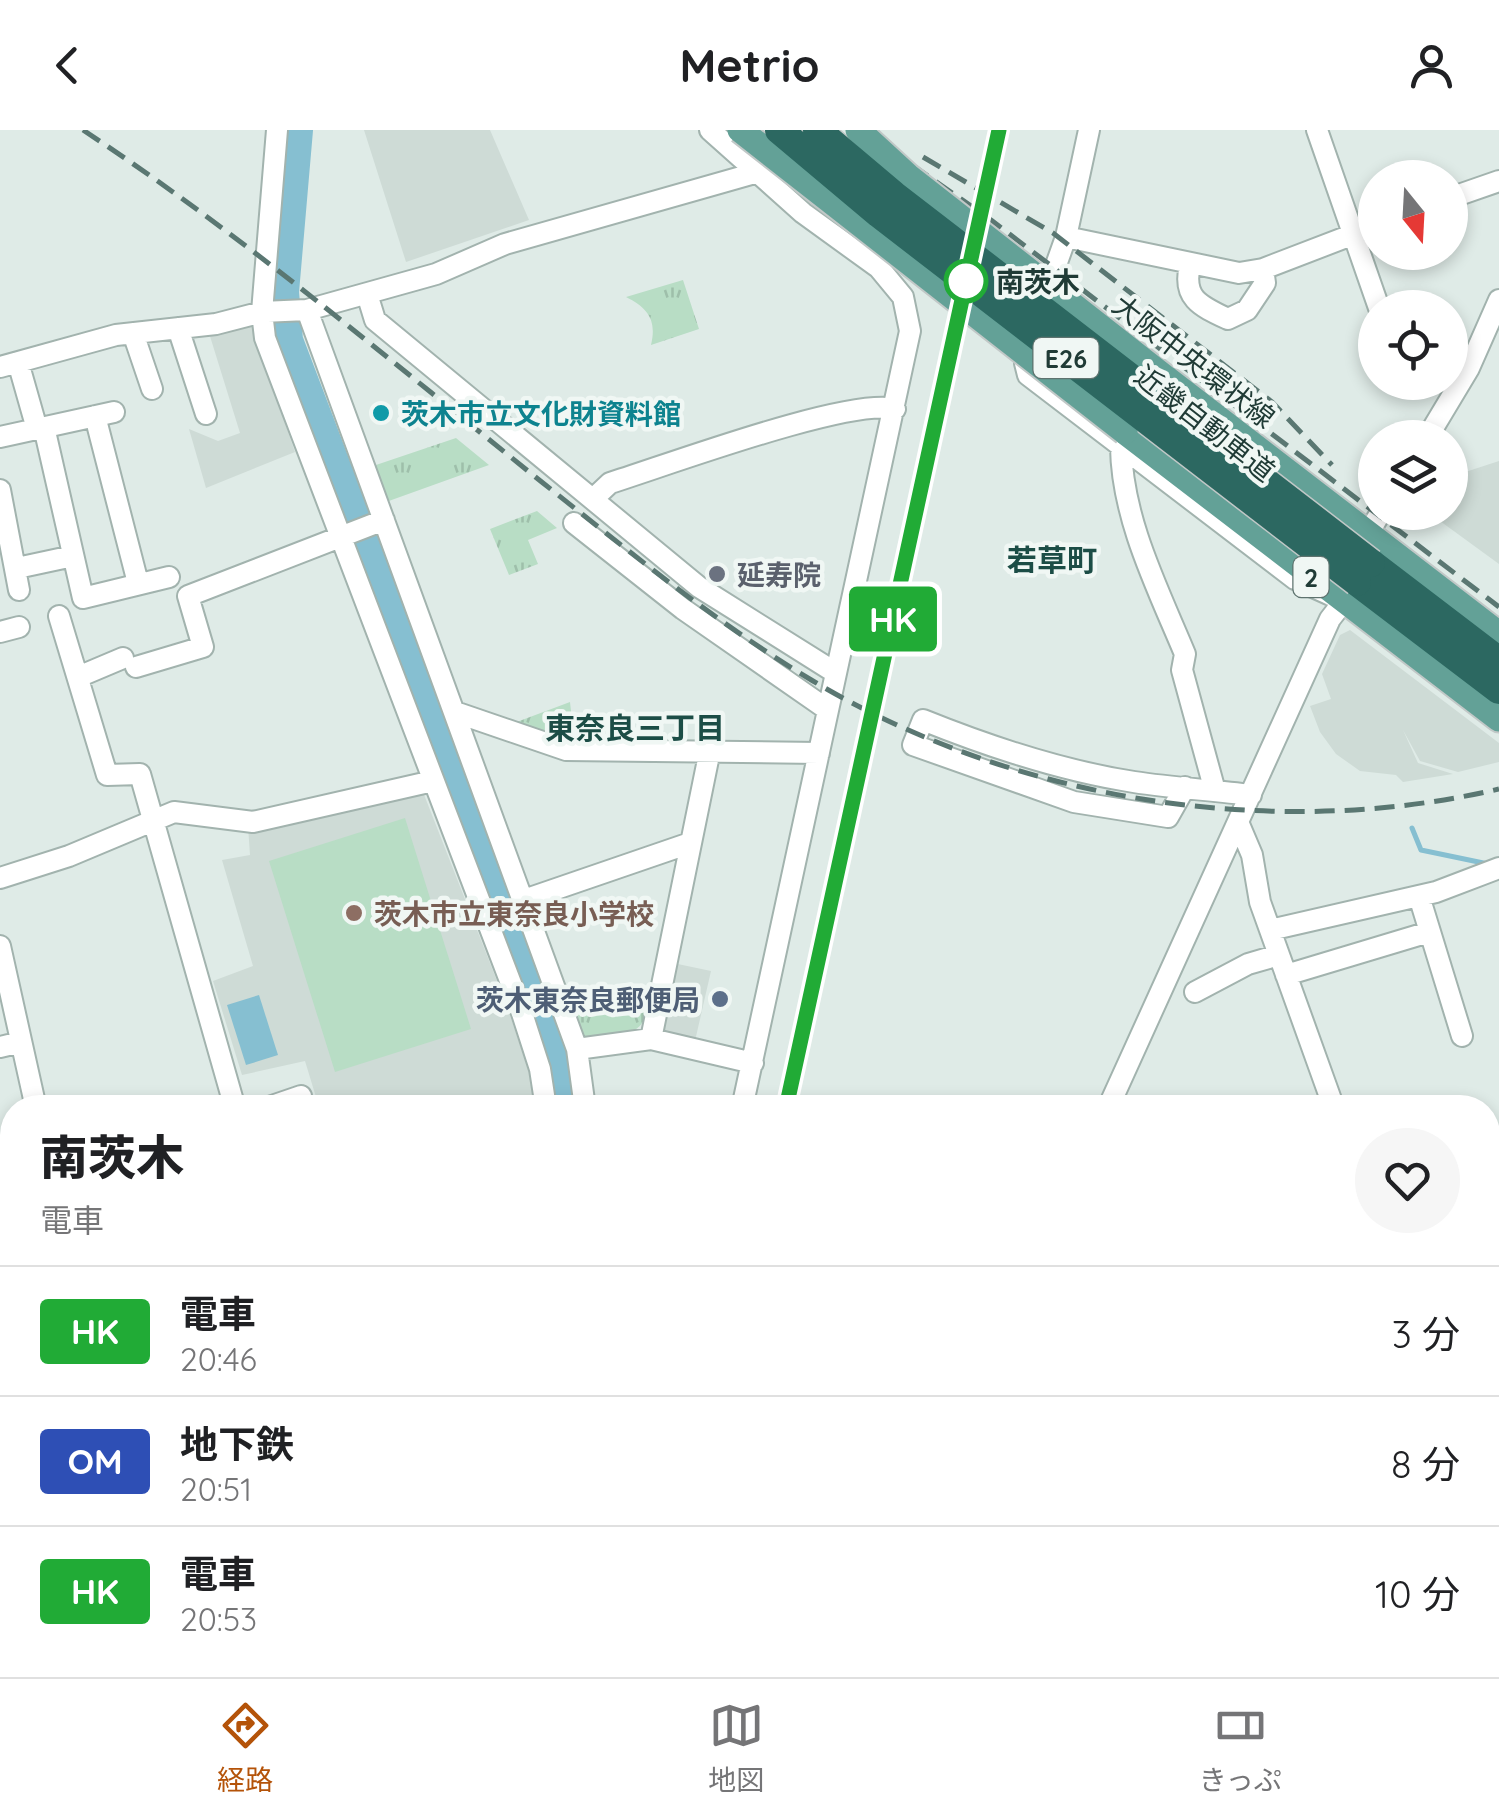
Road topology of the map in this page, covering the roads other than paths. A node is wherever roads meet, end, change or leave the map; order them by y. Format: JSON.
{"nodes":[{"id":1,"x":277,"y":130,"type":"edge"},
{"id":2,"x":710,"y":130,"type":"edge"},
{"id":3,"x":740,"y":130,"type":"edge"},
{"id":4,"x":779,"y":130,"type":"edge"},
{"id":5,"x":818,"y":130,"type":"edge"},
{"id":6,"x":858,"y":130,"type":"edge"},
{"id":7,"x":884,"y":130,"type":"edge"},
{"id":8,"x":1088,"y":130,"type":"edge"},
{"id":9,"x":1318,"y":130,"type":"edge"},
{"id":10,"x":755,"y":172,"type":"junction"},
{"id":11,"x":1499,"y":182,"type":"edge"},
{"id":12,"x":1468,"y":192,"type":"edge"},
{"id":13,"x":1358,"y":213,"type":"edge"},
{"id":14,"x":826,"y":230,"type":"junction"},
{"id":15,"x":1358,"y":233,"type":"edge"},
{"id":16,"x":1066,"y":238,"type":"junction"},
{"id":17,"x":1190,"y":265,"type":"junction"},
{"id":18,"x":1263,"y":269,"type":"junction"},
{"id":19,"x":1050,"y":280,"type":"junction"},
{"id":20,"x":366,"y":294,"type":"junction"},
{"id":21,"x":1499,"y":300,"type":"edge"},
{"id":22,"x":303,"y":310,"type":"junction"},
{"id":23,"x":266,"y":312,"type":"junction"},
{"id":24,"x":178,"y":328,"type":"junction"},
{"id":25,"x":132,"y":333,"type":"junction"},
{"id":26,"x":9,"y":364,"type":"edge"},
{"id":27,"x":152,"y":389,"type":"dead end"},
{"id":28,"x":895,"y":409,"type":"junction"},
{"id":29,"x":206,"y":414,"type":"dead end"},
{"id":30,"x":1438,"y":420,"type":"edge"},
{"id":31,"x":41,"y":428,"type":"junction"},
{"id":32,"x":0,"y":437,"type":"edge"},
{"id":33,"x":1123,"y":439,"type":"junction"},
{"id":34,"x":0,"y":490,"type":"edge"},
{"id":35,"x":592,"y":499,"type":"junction"},
{"id":36,"x":1358,"y":507,"type":"edge"},
{"id":37,"x":378,"y":522,"type":"junction"},
{"id":38,"x":574,"y":523,"type":"dead end"},
{"id":39,"x":1384,"y":530,"type":"edge"},
{"id":40,"x":343,"y":534,"type":"junction"},
{"id":41,"x":73,"y":556,"type":"junction"},
{"id":42,"x":17,"y":568,"type":"junction"},
{"id":43,"x":1416,"y":572,"type":"junction"},
{"id":44,"x":169,"y":577,"type":"dead end"},
{"id":45,"x":138,"y":583,"type":"junction"},
{"id":46,"x":700,"y":588,"type":"junction"},
{"id":47,"x":19,"y":590,"type":"dead end"},
{"id":48,"x":1344,"y":600,"type":"junction"},
{"id":49,"x":683,"y":609,"type":"junction"},
{"id":50,"x":59,"y":616,"type":"dead end"},
{"id":51,"x":1499,"y":634,"type":"edge"},
{"id":52,"x":1499,"y":661,"type":"edge"},
{"id":53,"x":836,"y":674,"type":"junction"},
{"id":54,"x":78,"y":677,"type":"junction"},
{"id":55,"x":1499,"y":690,"type":"edge"},
{"id":56,"x":828,"y":710,"type":"junction"},
{"id":57,"x":455,"y":712,"type":"junction"},
{"id":58,"x":1499,"y":719,"type":"edge"},
{"id":59,"x":710,"y":750,"type":"junction"},
{"id":60,"x":818,"y":752,"type":"junction"},
{"id":61,"x":433,"y":782,"type":"junction"},
{"id":62,"x":1184,"y":787,"type":"junction"},
{"id":63,"x":1215,"y":790,"type":"junction"},
{"id":64,"x":1251,"y":796,"type":"junction"},
{"id":65,"x":153,"y":821,"type":"junction"},
{"id":66,"x":1238,"y":822,"type":"junction"},
{"id":67,"x":690,"y":843,"type":"junction"},
{"id":68,"x":1495,"y":869,"type":"edge"},
{"id":69,"x":0,"y":878,"type":"edge"},
{"id":70,"x":1420,"y":896,"type":"junction"},
{"id":71,"x":521,"y":900,"type":"junction"},
{"id":72,"x":1430,"y":932,"type":"junction"},
{"id":73,"x":0,"y":946,"type":"edge"},
{"id":74,"x":1278,"y":952,"type":"junction"},
{"id":75,"x":1176,"y":958,"type":"junction"},
{"id":76,"x":1462,"y":1036,"type":"dead end"},
{"id":77,"x":651,"y":1039,"type":"junction"},
{"id":78,"x":10,"y":1044,"type":"edge"},
{"id":79,"x":577,"y":1050,"type":"junction"},
{"id":80,"x":753,"y":1063,"type":"junction"},
{"id":81,"x":31,"y":1095,"type":"edge"},
{"id":82,"x":231,"y":1095,"type":"edge"},
{"id":83,"x":544,"y":1095,"type":"edge"},
{"id":84,"x":583,"y":1095,"type":"edge"},
{"id":85,"x":745,"y":1095,"type":"edge"},
{"id":86,"x":1114,"y":1095,"type":"edge"},
{"id":87,"x":1329,"y":1095,"type":"edge"}],
"edges":[{"from":1,"to":23,"type":"street"},
{"from":2,"to":10,"type":"street"},
{"from":3,"to":33,"type":"main road","number":"2","bridge":true},
{"from":4,"to":55,"type":"highway","name":"近畿自動車道","number":"E26","bridge":true},
{"from":5,"to":52,"type":"highway","name":"近畿自動車道","number":"E26","bridge":true},
{"from":6,"to":43,"type":"main road","name":"大阪中央環状線","bridge":true},
{"from":7,"to":14,"type":"street"},
{"from":8,"to":16,"type":"street"},
{"from":9,"to":13,"type":"street"},
{"from":10,"to":14,"type":"street"},
{"from":10,"to":20,"type":"street"},
{"from":11,"to":12,"type":"street"},
{"from":14,"to":28,"type":"street"},
{"from":15,"to":18,"type":"street"},
{"from":16,"to":17,"type":"street"},
{"from":16,"to":19,"type":"street"},
{"from":17,"to":18,"type":"street"},
{"from":17,"to":18,"type":"street"},
{"from":19,"to":33,"type":"street"},
{"from":19,"to":36,"type":"street"},
{"from":20,"to":22,"type":"street"},
{"from":20,"to":35,"type":"street"},
{"from":21,"to":30,"type":"street"},
{"from":22,"to":23,"type":"street"},
{"from":22,"to":37,"type":"street"},
{"from":23,"to":24,"type":"street"},
{"from":23,"to":40,"type":"street"},
{"from":24,"to":25,"type":"street"},
{"from":24,"to":29,"type":"street"},
{"from":25,"to":26,"type":"street"},
{"from":25,"to":27,"type":"street"},
{"from":26,"to":31,"type":"street"},
{"from":28,"to":35,"type":"street"},
{"from":28,"to":53,"type":"street"},
{"from":31,"to":32,"type":"street"},
{"from":31,"to":41,"type":"street"},
{"from":31,"to":45,"type":"street"},
{"from":33,"to":48,"type":"main road","number":"2"},
{"from":33,"to":63,"type":"street"},
{"from":34,"to":42,"type":"street"},
{"from":35,"to":46,"type":"street"},
{"from":37,"to":40,"type":"street"},
{"from":37,"to":57,"type":"street"},
{"from":38,"to":49,"type":"street"},
{"from":39,"to":43,"type":"street"},
{"from":40,"to":54,"type":"street"},
{"from":40,"to":61,"type":"street"},
{"from":41,"to":42,"type":"street"},
{"from":41,"to":45,"type":"street"},
{"from":42,"to":47,"type":"street"},
{"from":43,"to":51,"type":"main road","name":"大阪中央環状線"},
{"from":44,"to":45,"type":"street"},
{"from":46,"to":49,"type":"street"},
{"from":46,"to":53,"type":"street"},
{"from":48,"to":58,"type":"main road","number":"2"},
{"from":48,"to":64,"type":"street"},
{"from":49,"to":56,"type":"street"},
{"from":50,"to":54,"type":"street"},
{"from":53,"to":56,"type":"street"},
{"from":54,"to":65,"type":"street"},
{"from":56,"to":60,"type":"street"},
{"from":57,"to":59,"type":"street"},
{"from":57,"to":71,"type":"street"},
{"from":59,"to":60,"type":"street"},
{"from":59,"to":67,"type":"street"},
{"from":60,"to":80,"type":"street"},
{"from":61,"to":65,"type":"street"},
{"from":61,"to":83,"type":"street"},
{"from":62,"to":62,"type":"street"},
{"from":62,"to":63,"type":"street"},
{"from":63,"to":64,"type":"street"},
{"from":64,"to":66,"type":"street"},
{"from":65,"to":69,"type":"street"},
{"from":65,"to":82,"type":"street"},
{"from":66,"to":74,"type":"street"},
{"from":66,"to":75,"type":"street"},
{"from":67,"to":71,"type":"street"},
{"from":67,"to":77,"type":"street"},
{"from":68,"to":70,"type":"street"},
{"from":70,"to":72,"type":"street"},
{"from":70,"to":74,"type":"street"},
{"from":71,"to":79,"type":"street"},
{"from":72,"to":74,"type":"street"},
{"from":72,"to":76,"type":"street"},
{"from":73,"to":78,"type":"street"},
{"from":74,"to":75,"type":"street"},
{"from":74,"to":87,"type":"street"},
{"from":75,"to":86,"type":"street"},
{"from":77,"to":79,"type":"street"},
{"from":77,"to":80,"type":"street"},
{"from":78,"to":81,"type":"street"},
{"from":79,"to":84,"type":"street"},
{"from":80,"to":85,"type":"street"}]}
